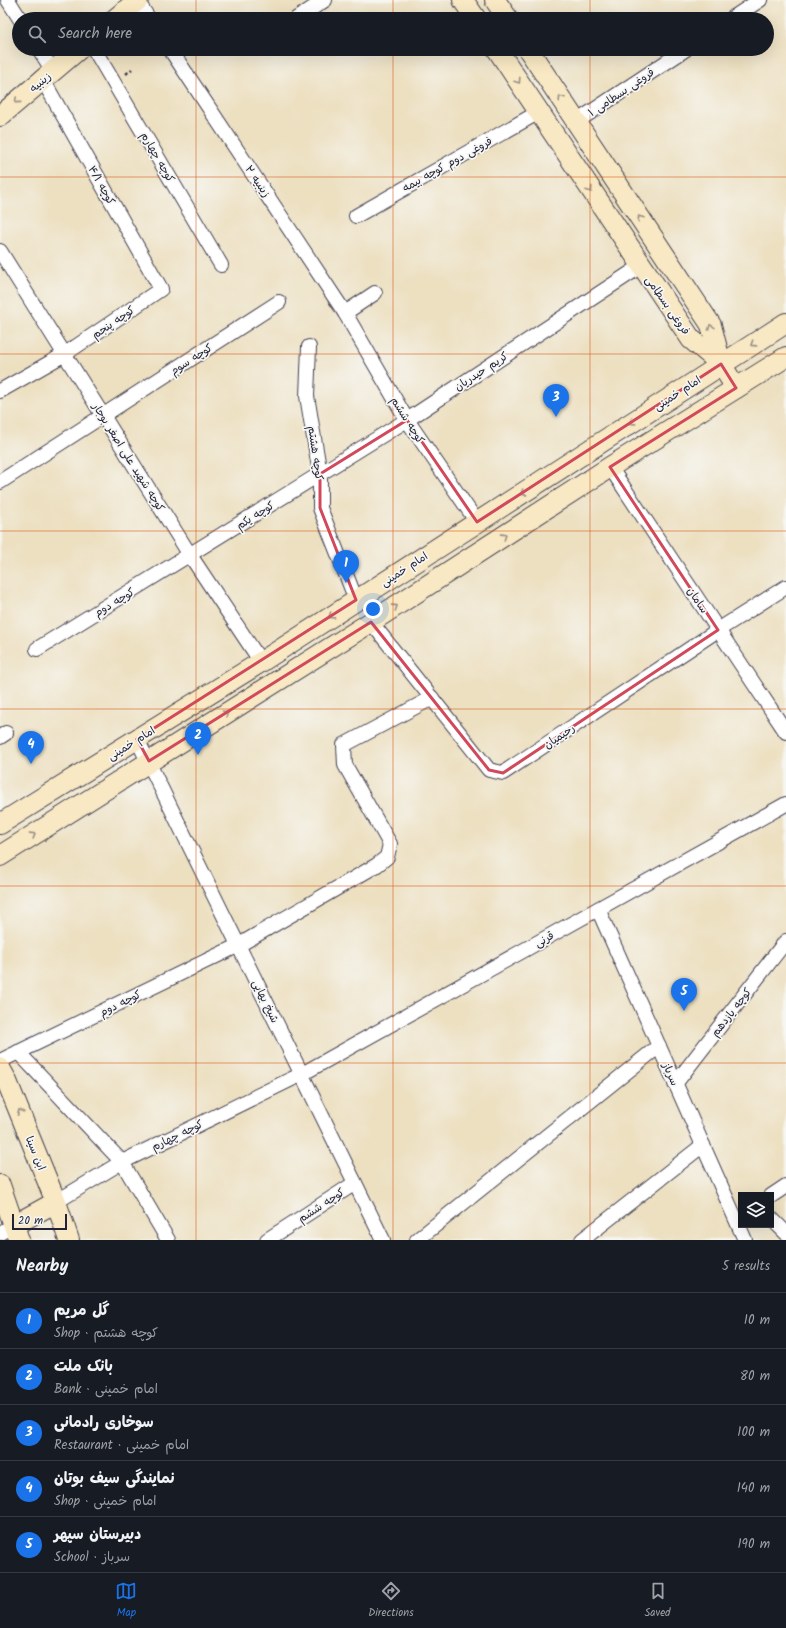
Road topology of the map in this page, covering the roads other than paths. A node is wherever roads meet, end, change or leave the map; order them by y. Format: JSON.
{"nodes":[{"id":1,"x":8,"y":0,"type":"edge"},
{"id":2,"x":138,"y":0,"type":"edge"},
{"id":3,"x":325,"y":0,"type":"edge"},
{"id":4,"x":464,"y":0,"type":"edge"},
{"id":5,"x":495,"y":0,"type":"edge"},
{"id":6,"x":760,"y":0,"type":"edge"},
{"id":7,"x":16,"y":12,"type":"edge"},
{"id":8,"x":123,"y":12,"type":"edge"},
{"id":9,"x":146,"y":12,"type":"edge"},
{"id":10,"x":307,"y":12,"type":"edge"},
{"id":11,"x":472,"y":12,"type":"edge"},
{"id":12,"x":503,"y":12,"type":"edge"},
{"id":13,"x":742,"y":12,"type":"edge"},
{"id":14,"x":41,"y":56,"type":"edge"},
{"id":15,"x":71,"y":56,"type":"edge"},
{"id":16,"x":98,"y":56,"type":"edge"},
{"id":17,"x":175,"y":56,"type":"edge"},
{"id":18,"x":501,"y":56,"type":"edge"},
{"id":19,"x":533,"y":56,"type":"edge"},
{"id":20,"x":675,"y":56,"type":"edge"},
{"id":21,"x":48,"y":76,"type":"junction"},
{"id":22,"x":539,"y":112,"type":"junction"},
{"id":23,"x":0,"y":116,"type":"edge"},
{"id":24,"x":576,"y":122,"type":"junction"},
{"id":25,"x":356,"y":216,"type":"dead end"},
{"id":26,"x":0,"y":251,"type":"edge"},
{"id":27,"x":221,"y":265,"type":"dead end"},
{"id":28,"x":641,"y":266,"type":"junction"},
{"id":29,"x":161,"y":289,"type":"joint"},
{"id":30,"x":374,"y":292,"type":"dead end"},
{"id":31,"x":279,"y":302,"type":"dead end"},
{"id":32,"x":346,"y":313,"type":"junction"},
{"id":33,"x":786,"y":323,"type":"edge"},
{"id":34,"x":309,"y":347,"type":"dead end"},
{"id":35,"x":65,"y":354,"type":"junction"},
{"id":36,"x":786,"y":357,"type":"edge"},
{"id":37,"x":721,"y":364,"type":"junction"},
{"id":38,"x":736,"y":388,"type":"junction"},
{"id":39,"x":0,"y":391,"type":"edge"},
{"id":40,"x":103,"y":415,"type":"junction"},
{"id":41,"x":407,"y":420,"type":"junction"},
{"id":42,"x":610,"y":467,"type":"junction"},
{"id":43,"x":320,"y":474,"type":"junction"},
{"id":44,"x":0,"y":482,"type":"edge"},
{"id":45,"x":476,"y":522,"type":"junction"},
{"id":46,"x":190,"y":555,"type":"junction"},
{"id":47,"x":786,"y":588,"type":"edge"},
{"id":48,"x":356,"y":600,"type":"junction"},
{"id":49,"x":372,"y":622,"type":"junction"},
{"id":50,"x":718,"y":630,"type":"junction"},
{"id":51,"x":37,"y":649,"type":"dead end"},
{"id":52,"x":261,"y":662,"type":"junction"},
{"id":53,"x":432,"y":698,"type":"junction"},
{"id":54,"x":786,"y":732,"type":"edge"},
{"id":55,"x":137,"y":739,"type":"junction"},
{"id":56,"x":150,"y":761,"type":"junction"},
{"id":57,"x":786,"y":804,"type":"edge"},
{"id":58,"x":0,"y":824,"type":"edge"},
{"id":59,"x":0,"y":856,"type":"edge"},
{"id":60,"x":598,"y":909,"type":"junction"},
{"id":61,"x":786,"y":941,"type":"edge"},
{"id":62,"x":239,"y":945,"type":"junction"},
{"id":63,"x":659,"y":1046,"type":"junction"},
{"id":64,"x":18,"y":1052,"type":"junction"},
{"id":65,"x":0,"y":1061,"type":"edge"},
{"id":66,"x":0,"y":1068,"type":"edge"},
{"id":67,"x":302,"y":1074,"type":"junction"},
{"id":68,"x":675,"y":1084,"type":"junction"},
{"id":69,"x":703,"y":1145,"type":"junction"},
{"id":70,"x":122,"y":1162,"type":"junction"},
{"id":71,"x":355,"y":1183,"type":"junction"},
{"id":72,"x":0,"y":1185,"type":"edge"},
{"id":73,"x":786,"y":1186,"type":"edge"},
{"id":74,"x":774,"y":1194,"type":"edge"},
{"id":75,"x":56,"y":1202,"type":"junction"},
{"id":76,"x":738,"y":1216,"type":"edge"},
{"id":77,"x":774,"y":1221,"type":"edge"},
{"id":78,"x":742,"y":1228,"type":"edge"},
{"id":79,"x":786,"y":1232,"type":"edge"},
{"id":80,"x":11,"y":1233,"type":"edge"},
{"id":81,"x":69,"y":1240,"type":"edge"},
{"id":82,"x":168,"y":1240,"type":"edge"},
{"id":83,"x":267,"y":1240,"type":"edge"},
{"id":84,"x":383,"y":1240,"type":"edge"},
{"id":85,"x":417,"y":1240,"type":"edge"},
{"id":86,"x":582,"y":1240,"type":"edge"},
{"id":87,"x":745,"y":1240,"type":"edge"}],
"edges":[{"from":1,"to":7,"type":"street"},
{"from":2,"to":8,"type":"main road"},
{"from":2,"to":9,"type":"street"},
{"from":3,"to":10,"type":"street"},
{"from":4,"to":11,"type":"main road"},
{"from":5,"to":12,"type":"main road"},
{"from":6,"to":13,"type":"street"},
{"from":14,"to":21,"type":"street","name":"کوچه ۴/۱"},
{"from":15,"to":21,"type":"main road","name":"زینبیه"},
{"from":16,"to":27,"type":"street","name":"کوچه چهارم"},
{"from":17,"to":32,"type":"street","name":"زینبیه ۲"},
{"from":18,"to":22,"type":"main road","name":"فروغی بسطامی","one_way":true},
{"from":24,"to":19,"type":"main road","one_way":true},
{"from":20,"to":24,"type":"street","name":"فروغی بسطامی ۱"},
{"from":21,"to":23,"type":"main road","name":"زینبیه","one_way":true},
{"from":21,"to":29,"type":"street","name":"کوچه ۴/۱"},
{"from":22,"to":25,"type":"street","name":"فروغی دوم کوچه بیمه"},
{"from":22,"to":28,"type":"main road","name":"فروغی بسطامی","one_way":true},
{"from":37,"to":24,"type":"main road","one_way":true},
{"from":26,"to":35,"type":"street","name":"کوچه شهید علی اصغر بوجار"},
{"from":28,"to":37,"type":"main road","name":"فروغی بسطامی"},
{"from":28,"to":41,"type":"street","name":"کریم حیدریان"},
{"from":29,"to":35,"type":"street","name":"کوچه پنجم"},
{"from":30,"to":32,"type":"street"},
{"from":31,"to":40,"type":"street","name":"کوچه سوم"},
{"from":32,"to":41,"type":"street","name":"کوچه ششم"},
{"from":33,"to":37,"type":"main road","name":"امام خمینی","one_way":true},
{"from":34,"to":43,"type":"street","name":"کوچه هشتم"},
{"from":35,"to":39,"type":"street"},
{"from":35,"to":40,"type":"street","name":"کوچه شهید علی اصغر بوجار"},
{"from":36,"to":38,"type":"main road"},
{"from":37,"to":38,"type":"main road"},
{"from":37,"to":45,"type":"main road","name":"امام خمینی","one_way":true},
{"from":38,"to":42,"type":"main road"},
{"from":40,"to":44,"type":"street"},
{"from":40,"to":46,"type":"street","name":"کوچه شهید علی اصغر بوجار"},
{"from":41,"to":43,"type":"street","name":"کریم حیدریان"},
{"from":41,"to":45,"type":"street","name":"کوچه ششم"},
{"from":49,"to":42,"type":"main road","one_way":true},
{"from":42,"to":50,"type":"street","name":"سامان"},
{"from":43,"to":46,"type":"street","name":"کوچه یکم"},
{"from":43,"to":48,"type":"street","name":"کوچه هشتم"},
{"from":45,"to":48,"type":"main road","name":"امام خمینی"},
{"from":46,"to":51,"type":"street","name":"کوچه دوم"},
{"from":46,"to":52,"type":"street","name":"کوچه شهید علی اصغر بوجار"},
{"from":47,"to":50,"type":"street","name":"رحیمیان"},
{"from":48,"to":52,"type":"main road","name":"امام خمینی","one_way":true},
{"from":49,"to":53,"type":"street","name":"رحیمیان"},
{"from":56,"to":49,"type":"main road","one_way":true},
{"from":50,"to":53,"type":"street","name":"رحیمیان"},
{"from":50,"to":54,"type":"street","name":"سامان"},
{"from":52,"to":55,"type":"main road","name":"امام خمینی"},
{"from":53,"to":62,"type":"street","name":"کوچه دوم"},
{"from":55,"to":56,"type":"street","name":"شیخ بهایی"},
{"from":55,"to":58,"type":"main road","name":"امام خمینی"},
{"from":59,"to":56,"type":"main road","one_way":true},
{"from":56,"to":62,"type":"street","name":"شیخ بهایی"},
{"from":57,"to":60,"type":"street","name":"قرنی"},
{"from":60,"to":63,"type":"street","name":"سرباز"},
{"from":60,"to":67,"type":"street","name":"قرنی"},
{"from":61,"to":68,"type":"street","name":"کوچه یازدهم"},
{"from":62,"to":64,"type":"street","name":"کوچه دوم"},
{"from":62,"to":67,"type":"street","name":"شیخ بهایی"},
{"from":63,"to":68,"type":"street","name":"سرباز"},
{"from":63,"to":85,"type":"street"},
{"from":64,"to":65,"type":"street","name":"کوچه دوم"},
{"from":64,"to":70,"type":"street"},
{"from":75,"to":66,"type":"main road","name":"ابن سینا","one_way":true},
{"from":67,"to":70,"type":"street","name":"کوچه چهارم"},
{"from":67,"to":71,"type":"street","name":"شیخ بهایی"},
{"from":68,"to":69,"type":"street","name":"سرباز"},
{"from":69,"to":76,"type":"street","name":"سرباز"},
{"from":69,"to":86,"type":"street"},
{"from":70,"to":75,"type":"street","name":"کوچه چهارم"},
{"from":70,"to":82,"type":"street"},
{"from":71,"to":83,"type":"street","name":"کوچه ششم"},
{"from":71,"to":84,"type":"street","name":"شیخ بهایی"},
{"from":72,"to":80,"type":"main road"},
{"from":73,"to":74,"type":"street"},
{"from":75,"to":80,"type":"main road"},
{"from":75,"to":81,"type":"main road","name":"ابن سینا"},
{"from":77,"to":79,"type":"street"},
{"from":78,"to":87,"type":"street","name":"سرباز"}]}
